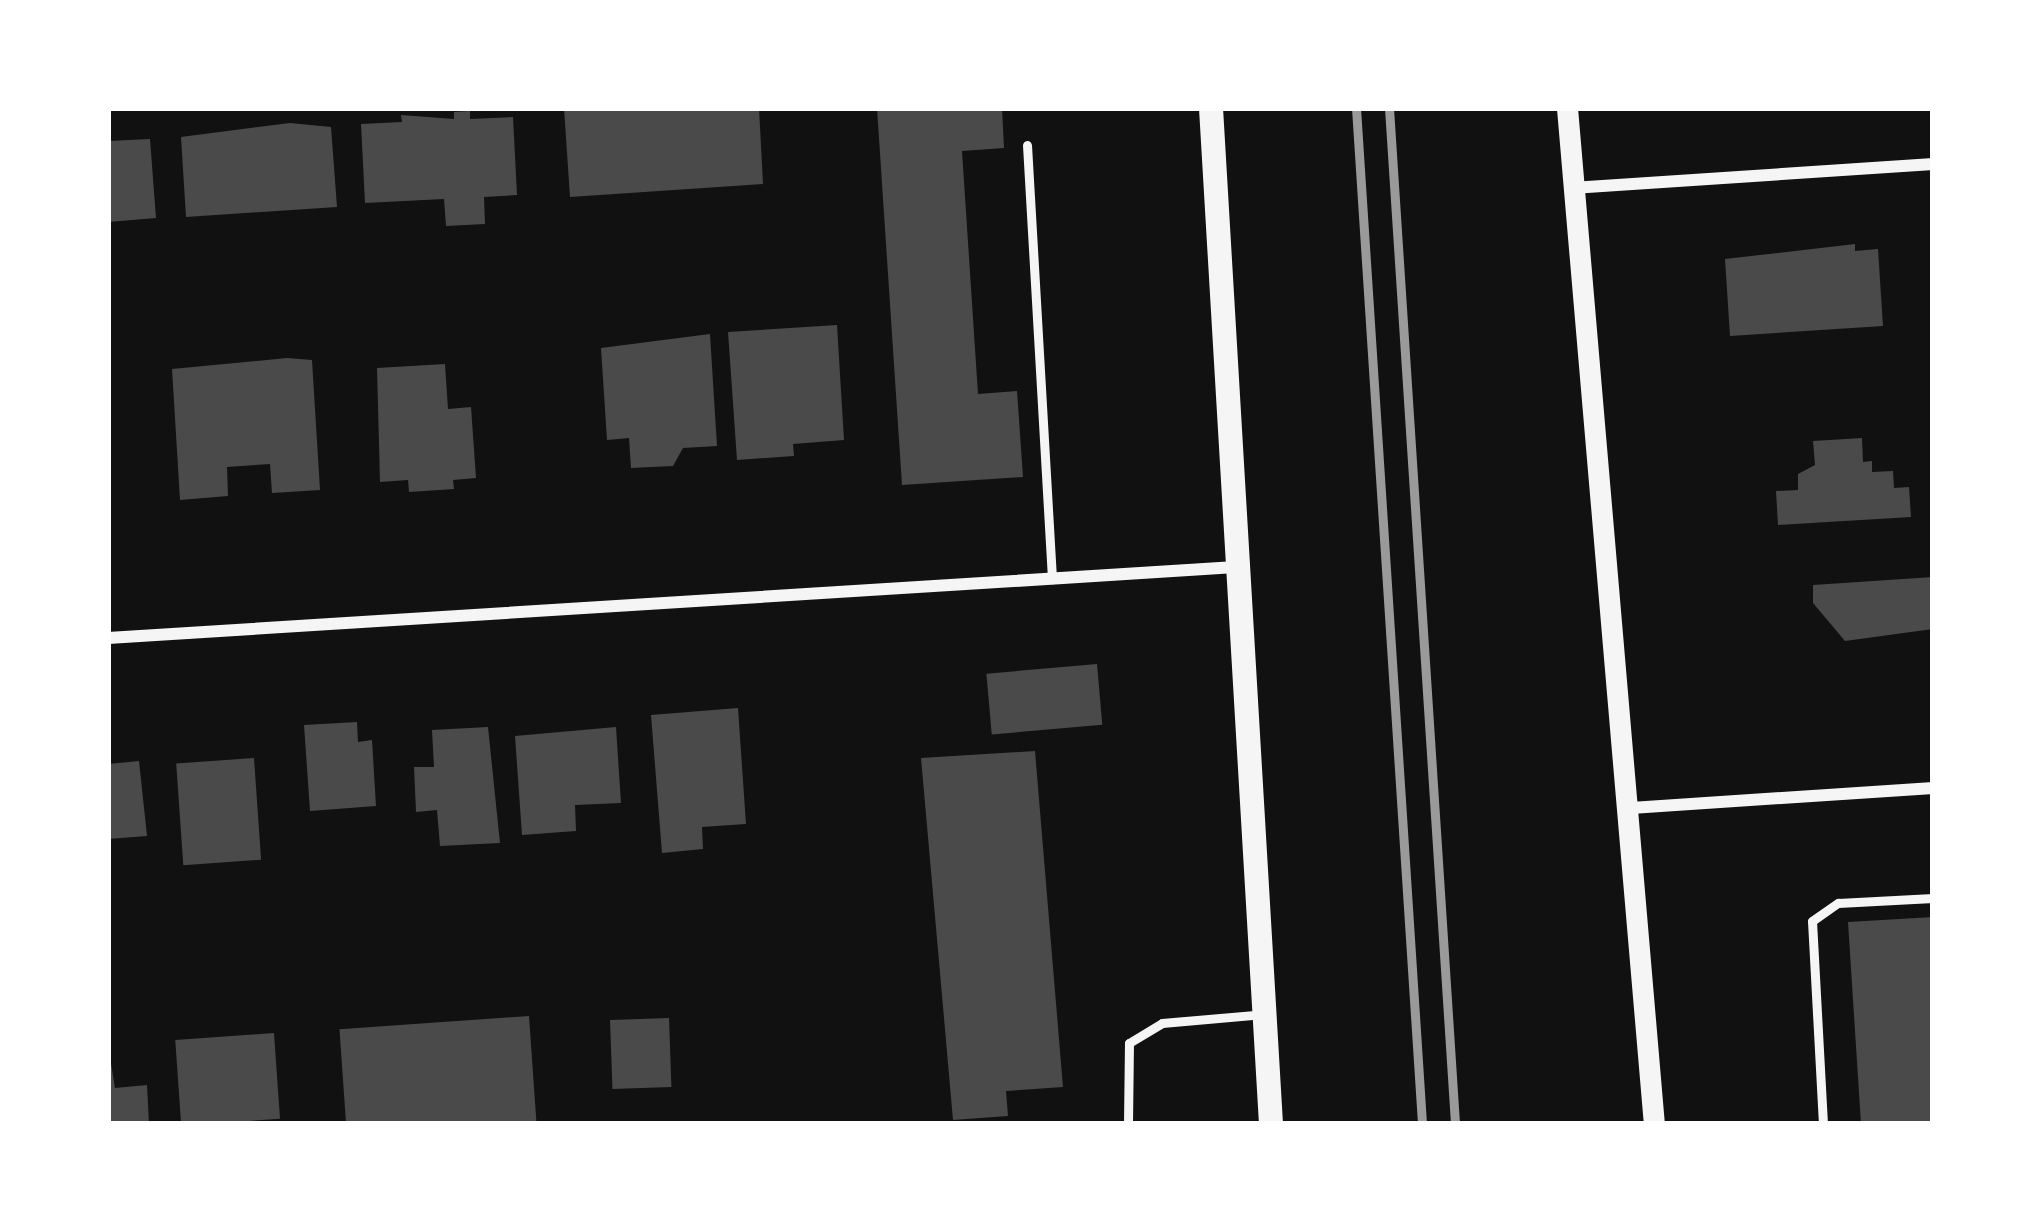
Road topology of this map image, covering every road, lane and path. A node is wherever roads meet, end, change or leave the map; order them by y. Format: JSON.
{"nodes":[{"id":1,"x":1211,"y":108,"type":"edge"},
{"id":2,"x":1567,"y":108,"type":"edge"},
{"id":3,"x":1027,"y":145,"type":"dead end"},
{"id":4,"x":1933,"y":164,"type":"edge"},
{"id":5,"x":1570,"y":188,"type":"junction"},
{"id":6,"x":1236,"y":567,"type":"junction"},
{"id":7,"x":1052,"y":578,"type":"junction"},
{"id":8,"x":108,"y":638,"type":"edge"},
{"id":9,"x":1933,"y":788,"type":"edge"},
{"id":10,"x":1631,"y":808,"type":"junction"},
{"id":11,"x":1933,"y":898,"type":"edge"},
{"id":12,"x":1264,"y":1014,"type":"junction"},
{"id":13,"x":1128,"y":1124,"type":"edge"},
{"id":14,"x":1271,"y":1124,"type":"edge"},
{"id":15,"x":1654,"y":1124,"type":"edge"},
{"id":16,"x":1823,"y":1124,"type":"edge"}],
"edges":[{"from":1,"to":6,"type":"main road"},
{"from":2,"to":5,"type":"street"},
{"from":3,"to":7,"type":"lane"},
{"from":4,"to":5,"type":"street"},
{"from":5,"to":10,"type":"street"},
{"from":6,"to":7,"type":"street"},
{"from":6,"to":12,"type":"main road"},
{"from":7,"to":8,"type":"street"},
{"from":9,"to":10,"type":"street"},
{"from":10,"to":15,"type":"street"},
{"from":11,"to":16,"type":"lane"},
{"from":12,"to":13,"type":"lane"},
{"from":12,"to":14,"type":"main road"}]}
